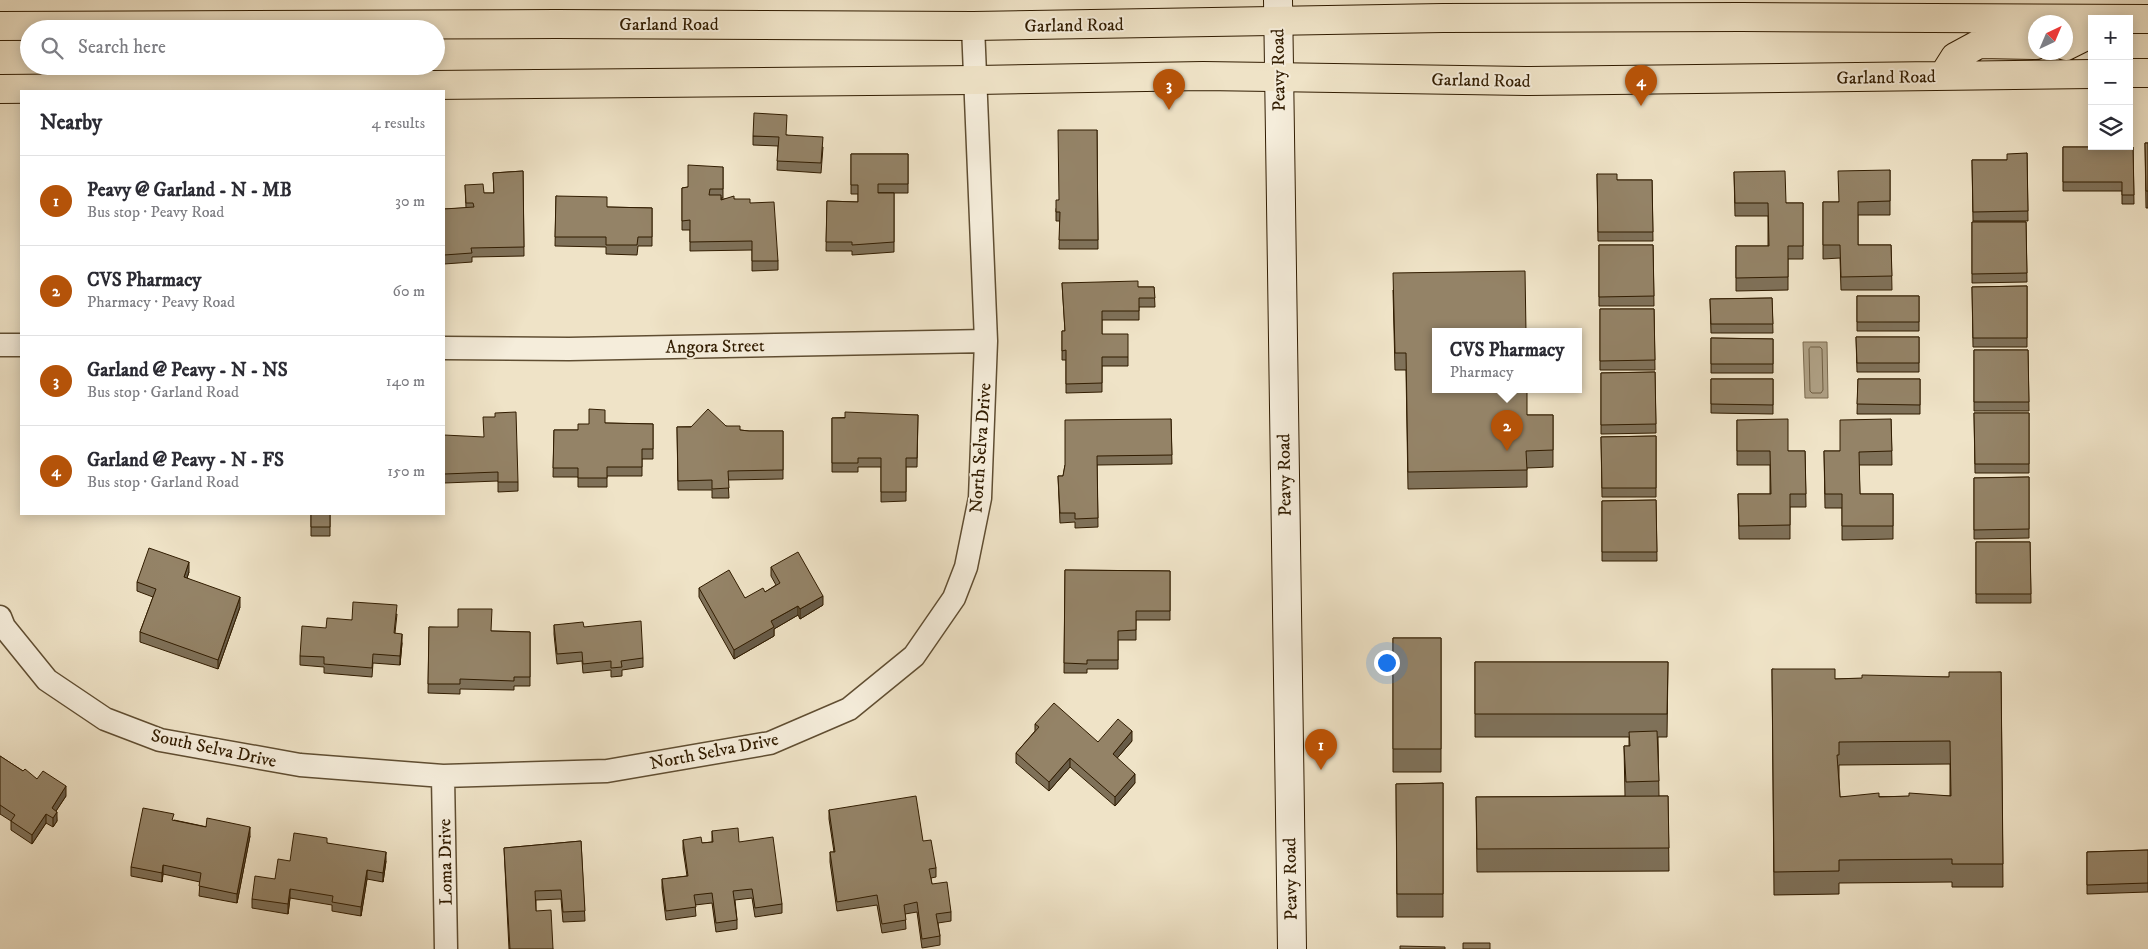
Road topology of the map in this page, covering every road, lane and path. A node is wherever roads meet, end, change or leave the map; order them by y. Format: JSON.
{"nodes":[{"id":1,"x":1443,"y":9,"type":"edge"},
{"id":2,"x":1278,"y":10,"type":"edge"},
{"id":3,"x":2088,"y":18,"type":"edge"},
{"id":4,"x":2133,"y":18,"type":"edge"},
{"id":5,"x":2148,"y":18,"type":"edge"},
{"id":6,"x":445,"y":24,"type":"edge"},
{"id":7,"x":0,"y":26,"type":"edge"},
{"id":8,"x":20,"y":26,"type":"edge"},
{"id":9,"x":973,"y":26,"type":"junction"},
{"id":10,"x":2088,"y":35,"type":"edge"},
{"id":11,"x":2073,"y":42,"type":"edge"},
{"id":12,"x":2028,"y":45,"type":"edge"},
{"id":13,"x":2148,"y":73,"type":"edge"},
{"id":14,"x":2088,"y":74,"type":"edge"},
{"id":15,"x":2133,"y":74,"type":"edge"},
{"id":16,"x":1943,"y":76,"type":"junction"},
{"id":17,"x":1278,"y":77,"type":"junction"},
{"id":18,"x":976,"y":80,"type":"junction"},
{"id":19,"x":0,"y":89,"type":"edge"},
{"id":20,"x":986,"y":341,"type":"junction"},
{"id":21,"x":0,"y":345,"type":"edge"},
{"id":22,"x":20,"y":345,"type":"edge"},
{"id":23,"x":445,"y":348,"type":"edge"},
{"id":24,"x":0,"y":617,"type":"edge"},
{"id":25,"x":443,"y":776,"type":"junction"},
{"id":26,"x":446,"y":949,"type":"edge"},
{"id":27,"x":1292,"y":949,"type":"edge"}],
"edges":[{"from":1,"to":2,"type":"main road","name":"Garland Road"},
{"from":1,"to":3,"type":"main road","name":"Garland Road"},
{"from":2,"to":9,"type":"main road","name":"Garland Road"},
{"from":2,"to":17,"type":"street","name":"Peavy Road"},
{"from":4,"to":5,"type":"main road","name":"Garland Road"},
{"from":6,"to":9,"type":"main road","name":"Garland Road"},
{"from":7,"to":8,"type":"main road","name":"Garland Road"},
{"from":9,"to":18,"type":"street","name":"North Selva Drive"},
{"from":10,"to":11,"type":"main road"},
{"from":12,"to":16,"type":"main road"},
{"from":13,"to":15,"type":"main road"},
{"from":14,"to":16,"type":"main road","name":"Garland Road"},
{"from":16,"to":17,"type":"main road","name":"Garland Road"},
{"from":17,"to":18,"type":"main road","name":"Garland Road"},
{"from":17,"to":27,"type":"street","name":"Peavy Road"},
{"from":18,"to":19,"type":"main road","name":"Garland Road"},
{"from":18,"to":20,"type":"street","name":"North Selva Drive"},
{"from":20,"to":23,"type":"street","name":"Angora Street"},
{"from":20,"to":25,"type":"street","name":"North Selva Drive"},
{"from":21,"to":22,"type":"street"},
{"from":24,"to":25,"type":"street","name":"South Selva Drive"},
{"from":25,"to":26,"type":"street","name":"Loma Drive"}]}
